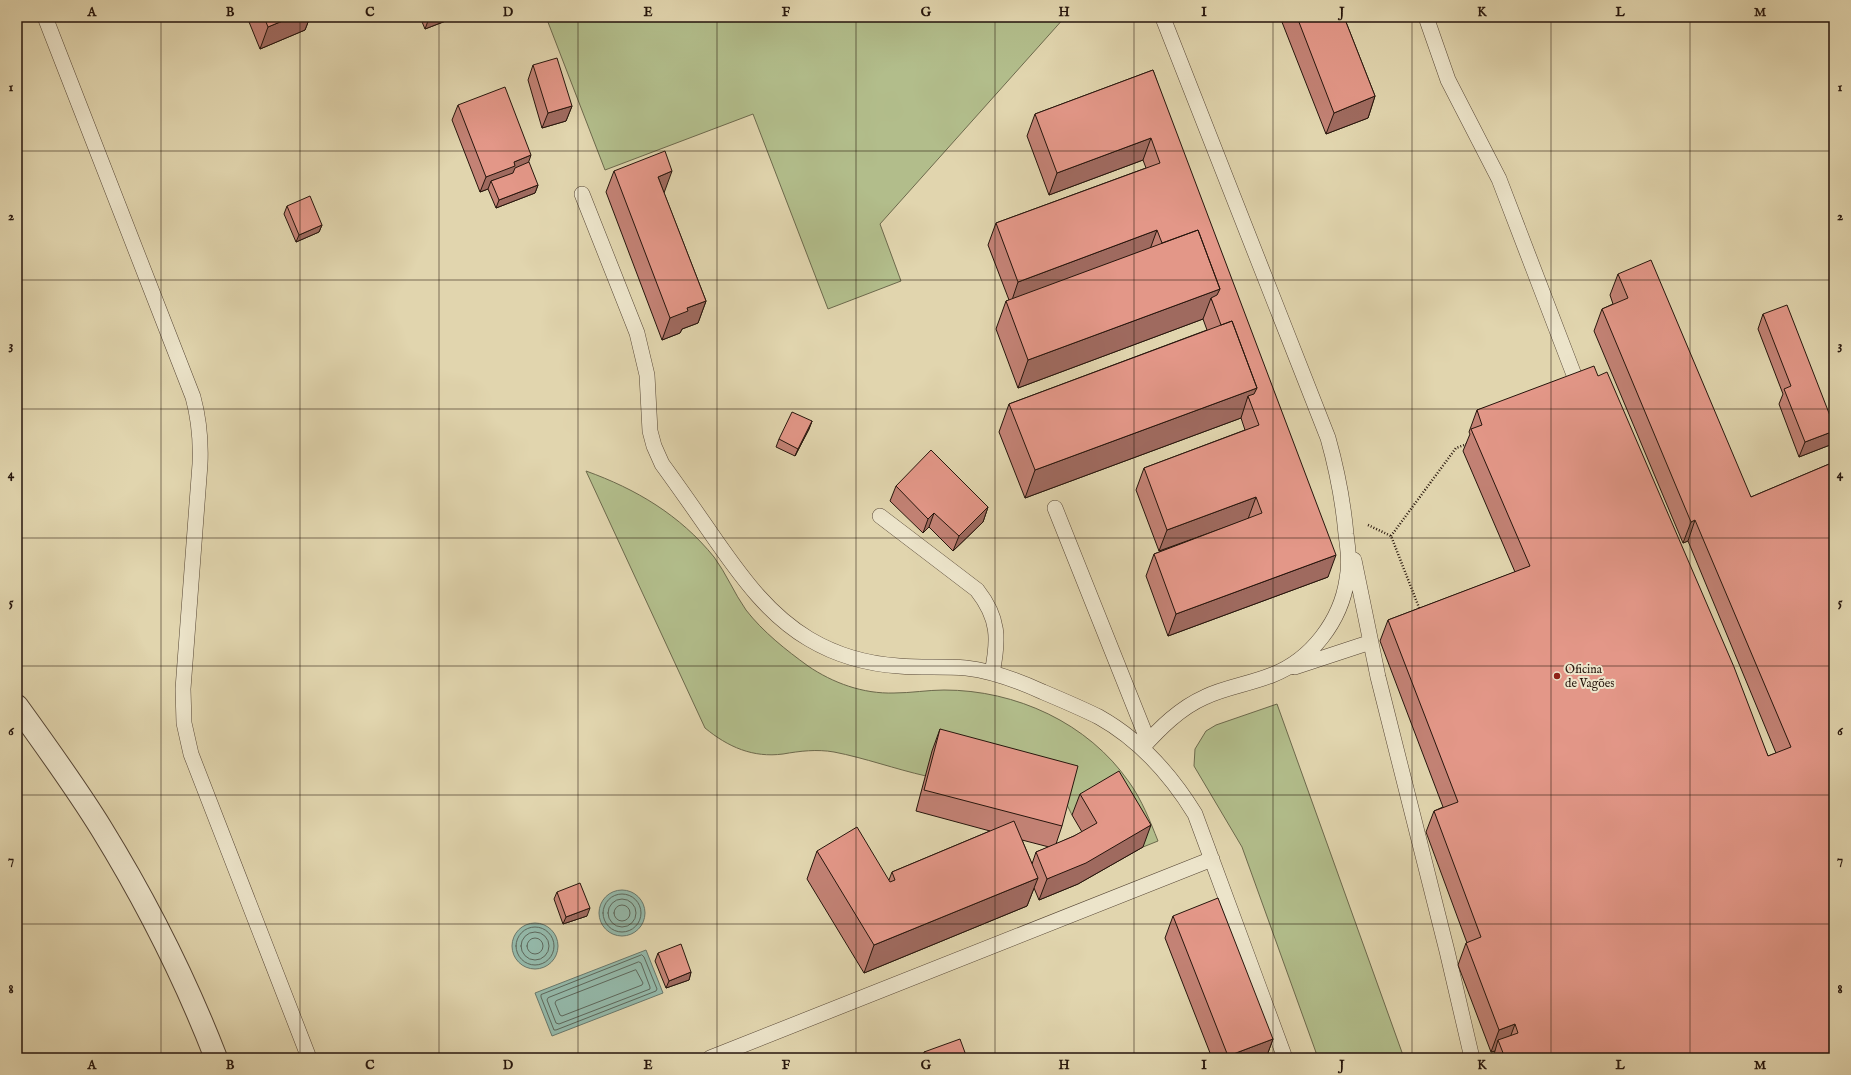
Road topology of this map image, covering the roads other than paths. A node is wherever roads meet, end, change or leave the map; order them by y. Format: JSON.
{"nodes":[{"id":1,"x":45,"y":17,"type":"edge"},
{"id":2,"x":1426,"y":17,"type":"edge"},
{"id":3,"x":1164,"y":18,"type":"edge"},
{"id":4,"x":582,"y":194,"type":"dead end"},
{"id":5,"x":1576,"y":380,"type":"edge"},
{"id":6,"x":1055,"y":508,"type":"dead end"},
{"id":7,"x":1344,"y":514,"type":"junction"},
{"id":8,"x":880,"y":516,"type":"dead end"},
{"id":9,"x":1371,"y":642,"type":"junction"},
{"id":10,"x":992,"y":673,"type":"junction"},
{"id":11,"x":1273,"y":675,"type":"junction"},
{"id":12,"x":17,"y":706,"type":"edge"},
{"id":13,"x":1145,"y":744,"type":"junction"},
{"id":14,"x":1212,"y":859,"type":"junction"},
{"id":15,"x":216,"y":1058,"type":"edge"},
{"id":16,"x":309,"y":1058,"type":"edge"},
{"id":17,"x":710,"y":1058,"type":"edge"},
{"id":18,"x":1285,"y":1058,"type":"edge"},
{"id":19,"x":1472,"y":1058,"type":"edge"}],
"edges":[{"from":1,"to":16,"type":"lane"},
{"from":2,"to":5,"type":"lane"},
{"from":3,"to":7,"type":"lane"},
{"from":4,"to":10,"type":"lane"},
{"from":6,"to":13,"type":"lane"},
{"from":7,"to":9,"type":"lane"},
{"from":7,"to":11,"type":"lane"},
{"from":8,"to":10,"type":"lane"},
{"from":9,"to":11,"type":"lane"},
{"from":9,"to":19,"type":"lane"},
{"from":10,"to":13,"type":"lane"},
{"from":11,"to":13,"type":"lane"},
{"from":12,"to":15,"type":"street"},
{"from":13,"to":14,"type":"lane"},
{"from":14,"to":17,"type":"lane"},
{"from":14,"to":18,"type":"lane"}]}
